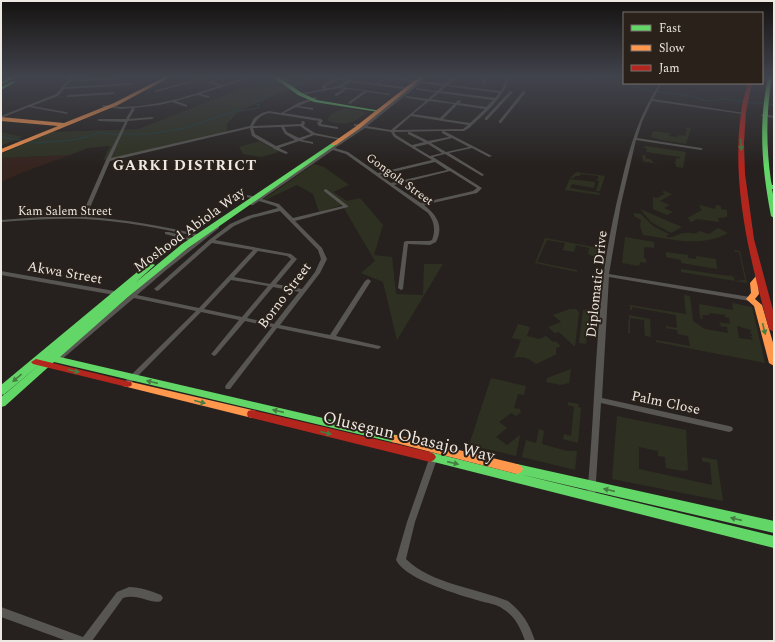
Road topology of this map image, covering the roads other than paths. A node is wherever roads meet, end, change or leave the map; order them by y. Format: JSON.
{"nodes":[{"id":1,"x":28,"y":107,"type":"edge"},
{"id":2,"x":36,"y":107,"type":"edge"},
{"id":3,"x":107,"y":107,"type":"joint"},
{"id":4,"x":148,"y":107,"type":"edge"},
{"id":5,"x":293,"y":107,"type":"edge"},
{"id":6,"x":300,"y":107,"type":"edge"},
{"id":7,"x":346,"y":107,"type":"edge"},
{"id":8,"x":384,"y":107,"type":"edge"},
{"id":9,"x":385,"y":107,"type":"edge"},
{"id":10,"x":420,"y":107,"type":"edge"},
{"id":11,"x":453,"y":107,"type":"edge"},
{"id":12,"x":478,"y":107,"type":"edge"},
{"id":13,"x":497,"y":107,"type":"edge"},
{"id":14,"x":511,"y":107,"type":"edge"},
{"id":15,"x":648,"y":107,"type":"edge"},
{"id":16,"x":721,"y":107,"type":"edge"},
{"id":17,"x":743,"y":107,"type":"edge"},
{"id":18,"x":133,"y":108,"type":"junction"},
{"id":19,"x":486,"y":108,"type":"joint"},
{"id":20,"x":764,"y":108,"type":"joint"},
{"id":21,"x":312,"y":109,"type":"dead end"},
{"id":22,"x":742,"y":110,"type":"junction"},
{"id":23,"x":66,"y":112,"type":"dead end"},
{"id":24,"x":282,"y":114,"type":"junction"},
{"id":25,"x":491,"y":114,"type":"junction"},
{"id":26,"x":410,"y":115,"type":"junction"},
{"id":27,"x":505,"y":116,"type":"junction"},
{"id":28,"x":774,"y":117,"type":"edge"},
{"id":29,"x":152,"y":118,"type":"dead end"},
{"id":30,"x":306,"y":118,"type":"junction"},
{"id":31,"x":370,"y":118,"type":"junction"},
{"id":32,"x":1,"y":119,"type":"edge"},
{"id":33,"x":486,"y":119,"type":"dead end"},
{"id":34,"x":99,"y":120,"type":"dead end"},
{"id":35,"x":440,"y":120,"type":"junction"},
{"id":36,"x":126,"y":121,"type":"junction"},
{"id":37,"x":500,"y":122,"type":"dead end"},
{"id":38,"x":471,"y":124,"type":"junction"},
{"id":39,"x":61,"y":125,"type":"junction"},
{"id":40,"x":302,"y":125,"type":"junction"},
{"id":41,"x":282,"y":126,"type":"junction"},
{"id":42,"x":250,"y":127,"type":"junction"},
{"id":43,"x":392,"y":131,"type":"junction"},
{"id":44,"x":404,"y":131,"type":"junction"},
{"id":45,"x":442,"y":131,"type":"junction"},
{"id":46,"x":314,"y":134,"type":"junction"},
{"id":47,"x":338,"y":135,"type":"junction"},
{"id":48,"x":453,"y":137,"type":"junction"},
{"id":49,"x":297,"y":139,"type":"junction"},
{"id":50,"x":635,"y":139,"type":"junction"},
{"id":51,"x":429,"y":142,"type":"junction"},
{"id":52,"x":312,"y":143,"type":"dead end"},
{"id":53,"x":412,"y":146,"type":"junction"},
{"id":54,"x":472,"y":147,"type":"junction"},
{"id":55,"x":275,"y":148,"type":"junction"},
{"id":56,"x":331,"y":148,"type":"junction"},
{"id":57,"x":701,"y":149,"type":"dead end"},
{"id":58,"x":1,"y":150,"type":"edge"},
{"id":59,"x":286,"y":153,"type":"dead end"},
{"id":60,"x":446,"y":153,"type":"junction"},
{"id":61,"x":490,"y":156,"type":"dead end"},
{"id":62,"x":429,"y":157,"type":"junction"},
{"id":63,"x":108,"y":160,"type":"junction"},
{"id":64,"x":435,"y":161,"type":"junction"},
{"id":65,"x":450,"y":170,"type":"junction"},
{"id":66,"x":378,"y":174,"type":"junction"},
{"id":67,"x":482,"y":175,"type":"dead end"},
{"id":68,"x":391,"y":184,"type":"junction"},
{"id":69,"x":326,"y":190,"type":"dead end"},
{"id":70,"x":254,"y":197,"type":"junction"},
{"id":71,"x":420,"y":205,"type":"junction"},
{"id":72,"x":281,"y":209,"type":"junction"},
{"id":73,"x":774,"y":216,"type":"edge"},
{"id":74,"x":82,"y":218,"type":"junction"},
{"id":75,"x":292,"y":220,"type":"junction"},
{"id":76,"x":1,"y":222,"type":"edge"},
{"id":77,"x":193,"y":237,"type":"junction"},
{"id":78,"x":211,"y":241,"type":"junction"},
{"id":79,"x":258,"y":249,"type":"junction"},
{"id":80,"x":1,"y":273,"type":"edge"},
{"id":81,"x":607,"y":275,"type":"junction"},
{"id":82,"x":230,"y":278,"type":"junction"},
{"id":83,"x":759,"y":278,"type":"junction"},
{"id":84,"x":368,"y":281,"type":"dead end"},
{"id":85,"x":272,"y":285,"type":"junction"},
{"id":86,"x":401,"y":288,"type":"dead end"},
{"id":87,"x":157,"y":289,"type":"dead end"},
{"id":88,"x":303,"y":291,"type":"junction"},
{"id":89,"x":124,"y":295,"type":"junction"},
{"id":90,"x":750,"y":299,"type":"junction"},
{"id":91,"x":200,"y":310,"type":"junction"},
{"id":92,"x":244,"y":318,"type":"junction"},
{"id":93,"x":276,"y":325,"type":"junction"},
{"id":94,"x":774,"y":329,"type":"edge"},
{"id":95,"x":332,"y":337,"type":"junction"},
{"id":96,"x":378,"y":347,"type":"dead end"},
{"id":97,"x":214,"y":354,"type":"dead end"},
{"id":98,"x":56,"y":359,"type":"junction"},
{"id":99,"x":45,"y":360,"type":"junction"},
{"id":100,"x":774,"y":363,"type":"edge"},
{"id":101,"x":133,"y":377,"type":"junction"},
{"id":102,"x":126,"y":384,"type":"junction"},
{"id":103,"x":228,"y":387,"type":"dead end"},
{"id":104,"x":1,"y":391,"type":"edge"},
{"id":105,"x":598,"y":400,"type":"junction"},
{"id":106,"x":1,"y":403,"type":"edge"},
{"id":107,"x":729,"y":429,"type":"dead end"},
{"id":108,"x":433,"y":459,"type":"junction"},
{"id":109,"x":485,"y":466,"type":"junction"},
{"id":110,"x":592,"y":487,"type":"junction"},
{"id":111,"x":591,"y":496,"type":"junction"},
{"id":112,"x":754,"y":523,"type":"junction"},
{"id":113,"x":774,"y":527,"type":"edge"},
{"id":114,"x":757,"y":537,"type":"junction"},
{"id":115,"x":774,"y":542,"type":"edge"},
{"id":116,"x":158,"y":598,"type":"dead end"},
{"id":117,"x":1,"y":612,"type":"edge"},
{"id":118,"x":81,"y":641,"type":"edge"},
{"id":119,"x":86,"y":641,"type":"edge"},
{"id":120,"x":530,"y":641,"type":"edge"}],
"edges":[{"from":1,"to":32,"type":"street"},
{"from":2,"to":23,"type":"street"},
{"from":3,"to":18,"type":"street"},
{"from":3,"to":39,"type":"main road"},
{"from":4,"to":18,"type":"street"},
{"from":5,"to":24,"type":"street"},
{"from":6,"to":21,"type":"street"},
{"from":7,"to":31,"type":"main road"},
{"from":8,"to":31,"type":"main road","name":"Moshood Abiola Way"},
{"from":9,"to":31,"type":"main road","name":"Moshood Abiola Way"},
{"from":10,"to":26,"type":"street"},
{"from":11,"to":35,"type":"street"},
{"from":12,"to":19,"type":"street"},
{"from":13,"to":25,"type":"street"},
{"from":14,"to":27,"type":"street"},
{"from":15,"to":50,"type":"street","name":"Diplomatic Drive"},
{"from":16,"to":22,"type":"street"},
{"from":17,"to":22,"type":"main road"},
{"from":18,"to":36,"type":"street"},
{"from":19,"to":38,"type":"street"},
{"from":20,"to":28,"type":"street"},
{"from":20,"to":73,"type":"main road"},
{"from":22,"to":83,"type":"main road","one_way":true},
{"from":24,"to":30,"type":"street"},
{"from":24,"to":42,"type":"street"},
{"from":25,"to":27,"type":"street"},
{"from":25,"to":33,"type":"street"},
{"from":26,"to":35,"type":"street"},
{"from":26,"to":43,"type":"street"},
{"from":27,"to":37,"type":"street"},
{"from":29,"to":36,"type":"street"},
{"from":30,"to":40,"type":"street"},
{"from":30,"to":47,"type":"street"},
{"from":31,"to":43,"type":"street"},
{"from":31,"to":47,"type":"main road","name":"Moshood Abiola Way"},
{"from":31,"to":56,"type":"street"},
{"from":32,"to":39,"type":"main road"},
{"from":34,"to":36,"type":"street"},
{"from":35,"to":38,"type":"street"},
{"from":36,"to":63,"type":"street"},
{"from":38,"to":45,"type":"street"},
{"from":39,"to":58,"type":"main road"},
{"from":40,"to":41,"type":"street"},
{"from":40,"to":46,"type":"street"},
{"from":41,"to":42,"type":"street"},
{"from":41,"to":49,"type":"street"},
{"from":42,"to":55,"type":"street"},
{"from":42,"to":63,"type":"street"},
{"from":43,"to":44,"type":"street"},
{"from":43,"to":53,"type":"street"},
{"from":44,"to":45,"type":"street"},
{"from":44,"to":51,"type":"street"},
{"from":45,"to":48,"type":"street"},
{"from":46,"to":47,"type":"street"},
{"from":46,"to":49,"type":"street"},
{"from":47,"to":56,"type":"main road","name":"Moshood Abiola Way"},
{"from":47,"to":70,"type":"main road","name":"Moshood Abiola Way"},
{"from":48,"to":51,"type":"street"},
{"from":48,"to":54,"type":"street"},
{"from":49,"to":52,"type":"street"},
{"from":49,"to":55,"type":"street"},
{"from":50,"to":57,"type":"street"},
{"from":50,"to":81,"type":"street","name":"Diplomatic Drive"},
{"from":51,"to":53,"type":"street"},
{"from":51,"to":60,"type":"street"},
{"from":53,"to":62,"type":"street"},
{"from":54,"to":60,"type":"street"},
{"from":54,"to":61,"type":"street"},
{"from":55,"to":59,"type":"street"},
{"from":56,"to":66,"type":"street","name":"Gongola Street"},
{"from":56,"to":70,"type":"main road","name":"Moshood Abiola Way"},
{"from":60,"to":62,"type":"street"},
{"from":60,"to":67,"type":"street"},
{"from":62,"to":64,"type":"street"},
{"from":63,"to":74,"type":"street"},
{"from":64,"to":65,"type":"street"},
{"from":64,"to":66,"type":"street"},
{"from":65,"to":68,"type":"street"},
{"from":65,"to":71,"type":"street"},
{"from":66,"to":68,"type":"street","name":"Gongola Street"},
{"from":68,"to":71,"type":"street","name":"Gongola Street"},
{"from":69,"to":75,"type":"street"},
{"from":70,"to":72,"type":"street","name":"Borno Street"},
{"from":70,"to":77,"type":"main road","name":"Moshood Abiola Way"},
{"from":70,"to":89,"type":"street"},
{"from":71,"to":86,"type":"street","name":"Gongola Street"},
{"from":72,"to":75,"type":"street","name":"Borno Street"},
{"from":72,"to":78,"type":"street"},
{"from":74,"to":76,"type":"street","name":"Kam Salem Street"},
{"from":74,"to":77,"type":"street","name":"Kam Salem Street"},
{"from":75,"to":88,"type":"street","name":"Borno Street"},
{"from":76,"to":77,"type":"street","name":"Kam Salem Street"},
{"from":77,"to":89,"type":"main road","name":"Moshood Abiola Way"},
{"from":78,"to":79,"type":"street"},
{"from":78,"to":87,"type":"street"},
{"from":79,"to":82,"type":"street"},
{"from":79,"to":85,"type":"street"},
{"from":80,"to":89,"type":"street","name":"Akwa Street"},
{"from":81,"to":90,"type":"street"},
{"from":81,"to":105,"type":"street","name":"Diplomatic Drive"},
{"from":82,"to":85,"type":"street"},
{"from":82,"to":91,"type":"street"},
{"from":83,"to":90,"type":"main road"},
{"from":83,"to":94,"type":"main road"},
{"from":84,"to":95,"type":"street"},
{"from":85,"to":88,"type":"street"},
{"from":85,"to":92,"type":"street"},
{"from":88,"to":93,"type":"street","name":"Borno Street"},
{"from":89,"to":91,"type":"street","name":"Akwa Street"},
{"from":89,"to":98,"type":"main road","name":"Moshood Abiola Way"},
{"from":89,"to":99,"type":"main road","name":"Moshood Abiola Way"},
{"from":90,"to":100,"type":"main road","one_way":true},
{"from":91,"to":92,"type":"street","name":"Akwa Street"},
{"from":91,"to":101,"type":"street"},
{"from":92,"to":93,"type":"street","name":"Akwa Street"},
{"from":92,"to":97,"type":"street"},
{"from":93,"to":95,"type":"street","name":"Akwa Street"},
{"from":93,"to":103,"type":"street","name":"Borno Street"},
{"from":95,"to":96,"type":"street","name":"Akwa Street"},
{"from":98,"to":99,"type":"main road","name":"Moshood Abiola Way"},
{"from":98,"to":101,"type":"main road","name":"Olusegun Obasajo Way"},
{"from":99,"to":102,"type":"main road","name":"Olusegun Obasajo Way","one_way":true},
{"from":99,"to":104,"type":"main road","name":"Olusegun Obasajo Way","one_way":true},
{"from":99,"to":106,"type":"main road","name":"Moshood Abiola Way"},
{"from":101,"to":102,"type":"street"},
{"from":109,"to":101,"type":"main road","name":"Olusegun Obasajo Way","one_way":true},
{"from":102,"to":108,"type":"main road","name":"Olusegun Obasajo Way","one_way":true},
{"from":105,"to":107,"type":"street","name":"Palm Close"},
{"from":105,"to":110,"type":"street","name":"Diplomatic Drive"},
{"from":108,"to":109,"type":"main road","name":"Olusegun Obasajo Way","one_way":true},
{"from":108,"to":120,"type":"street"},
{"from":109,"to":110,"type":"main road","name":"Olusegun Obasajo Way"},
{"from":109,"to":111,"type":"main road","name":"Olusegun Obasajo Way"},
{"from":110,"to":111,"type":"street","name":"Diplomatic Drive"},
{"from":112,"to":110,"type":"main road","name":"Olusegun Obasajo Way","one_way":true},
{"from":111,"to":114,"type":"main road","name":"Olusegun Obasajo Way"},
{"from":112,"to":113,"type":"main road","name":"Olusegun Obasajo Way"},
{"from":112,"to":114,"type":"main road"},
{"from":114,"to":115,"type":"main road","name":"Olusegun Obasajo Way"},
{"from":116,"to":119,"type":"street"},
{"from":117,"to":118,"type":"street"}]}
